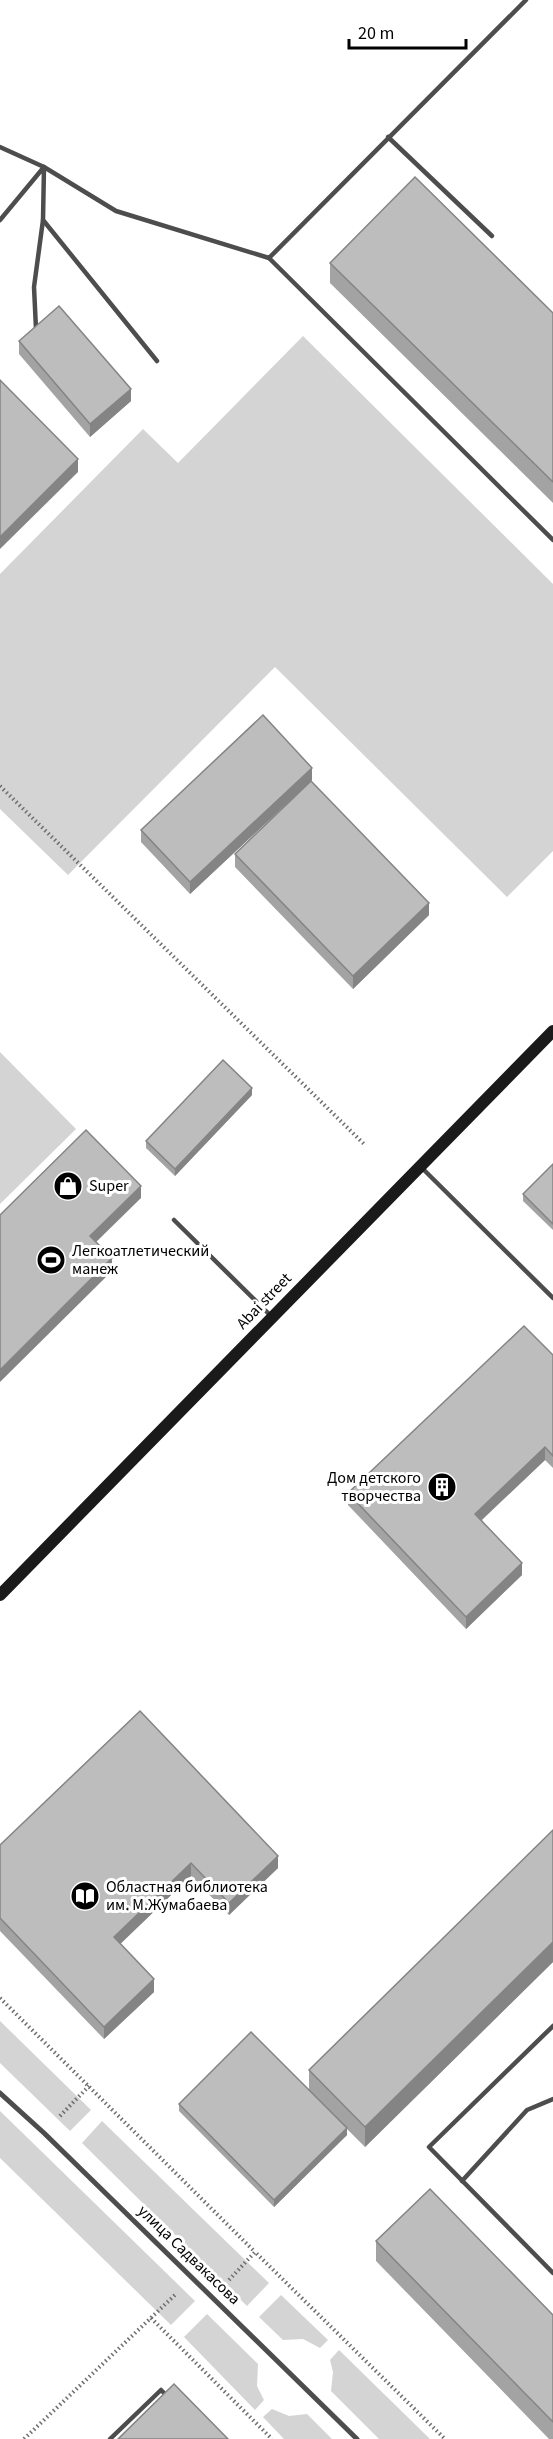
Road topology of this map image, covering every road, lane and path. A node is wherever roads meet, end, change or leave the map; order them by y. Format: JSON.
{"nodes":[{"id":1,"x":526,"y":0,"type":"edge"},
{"id":2,"x":388,"y":137,"type":"junction"},
{"id":3,"x":0,"y":147,"type":"edge"},
{"id":4,"x":44,"y":166,"type":"junction"},
{"id":5,"x":0,"y":220,"type":"edge"},
{"id":6,"x":43,"y":220,"type":"junction"},
{"id":7,"x":492,"y":236,"type":"dead end"},
{"id":8,"x":269,"y":258,"type":"junction"},
{"id":9,"x":36,"y":329,"type":"edge"},
{"id":10,"x":157,"y":361,"type":"dead end"},
{"id":11,"x":553,"y":540,"type":"edge"},
{"id":12,"x":0,"y":786,"type":"edge"},
{"id":13,"x":553,"y":1031,"type":"edge"},
{"id":14,"x":364,"y":1144,"type":"dead end"},
{"id":15,"x":420,"y":1166,"type":"junction"},
{"id":16,"x":174,"y":1220,"type":"dead end"},
{"id":17,"x":553,"y":1298,"type":"edge"},
{"id":18,"x":272,"y":1317,"type":"junction"},
{"id":19,"x":0,"y":1595,"type":"edge"},
{"id":20,"x":0,"y":1998,"type":"edge"},
{"id":21,"x":553,"y":2026,"type":"edge"},
{"id":22,"x":89,"y":2086,"type":"junction"},
{"id":23,"x":0,"y":2093,"type":"edge"},
{"id":24,"x":553,"y":2098,"type":"edge"},
{"id":25,"x":44,"y":2133,"type":"junction"},
{"id":26,"x":462,"y":2181,"type":"junction"},
{"id":27,"x":255,"y":2252,"type":"junction"},
{"id":28,"x":553,"y":2272,"type":"edge"},
{"id":29,"x":193,"y":2278,"type":"junction"},
{"id":30,"x":212,"y":2297,"type":"junction"},
{"id":31,"x":151,"y":2318,"type":"junction"},
{"id":32,"x":169,"y":2398,"type":"edge"},
{"id":33,"x":24,"y":2439,"type":"edge"},
{"id":34,"x":110,"y":2439,"type":"edge"},
{"id":35,"x":272,"y":2439,"type":"edge"},
{"id":36,"x":357,"y":2439,"type":"edge"},
{"id":37,"x":445,"y":2439,"type":"edge"}],
"edges":[{"from":1,"to":2,"type":"lane"},
{"from":2,"to":7,"type":"lane"},
{"from":2,"to":8,"type":"lane"},
{"from":3,"to":4,"type":"lane"},
{"from":4,"to":5,"type":"lane"},
{"from":4,"to":6,"type":"lane"},
{"from":4,"to":8,"type":"lane"},
{"from":6,"to":9,"type":"lane"},
{"from":6,"to":10,"type":"lane"},
{"from":8,"to":11,"type":"lane"},
{"from":12,"to":14,"type":"path"},
{"from":13,"to":15,"type":"main road","name":"Abai street"},
{"from":15,"to":17,"type":"lane"},
{"from":15,"to":18,"type":"main road","name":"Abai street"},
{"from":16,"to":18,"type":"lane"},
{"from":18,"to":19,"type":"main road","name":"Abai street"},
{"from":20,"to":22,"type":"path"},
{"from":21,"to":26,"type":"lane"},
{"from":22,"to":25,"type":"path"},
{"from":22,"to":27,"type":"path"},
{"from":23,"to":25,"type":"street","name":"улица Садвакасова"},
{"from":24,"to":26,"type":"lane"},
{"from":25,"to":29,"type":"street","name":"улица Садвакасова"},
{"from":26,"to":28,"type":"lane"},
{"from":27,"to":30,"type":"path"},
{"from":27,"to":37,"type":"path"},
{"from":29,"to":30,"type":"street","name":"улица Садвакасова"},
{"from":29,"to":31,"type":"path"},
{"from":30,"to":36,"type":"street","name":"улица Садвакасова"},
{"from":31,"to":33,"type":"path"},
{"from":31,"to":35,"type":"path"},
{"from":32,"to":34,"type":"lane"}]}
